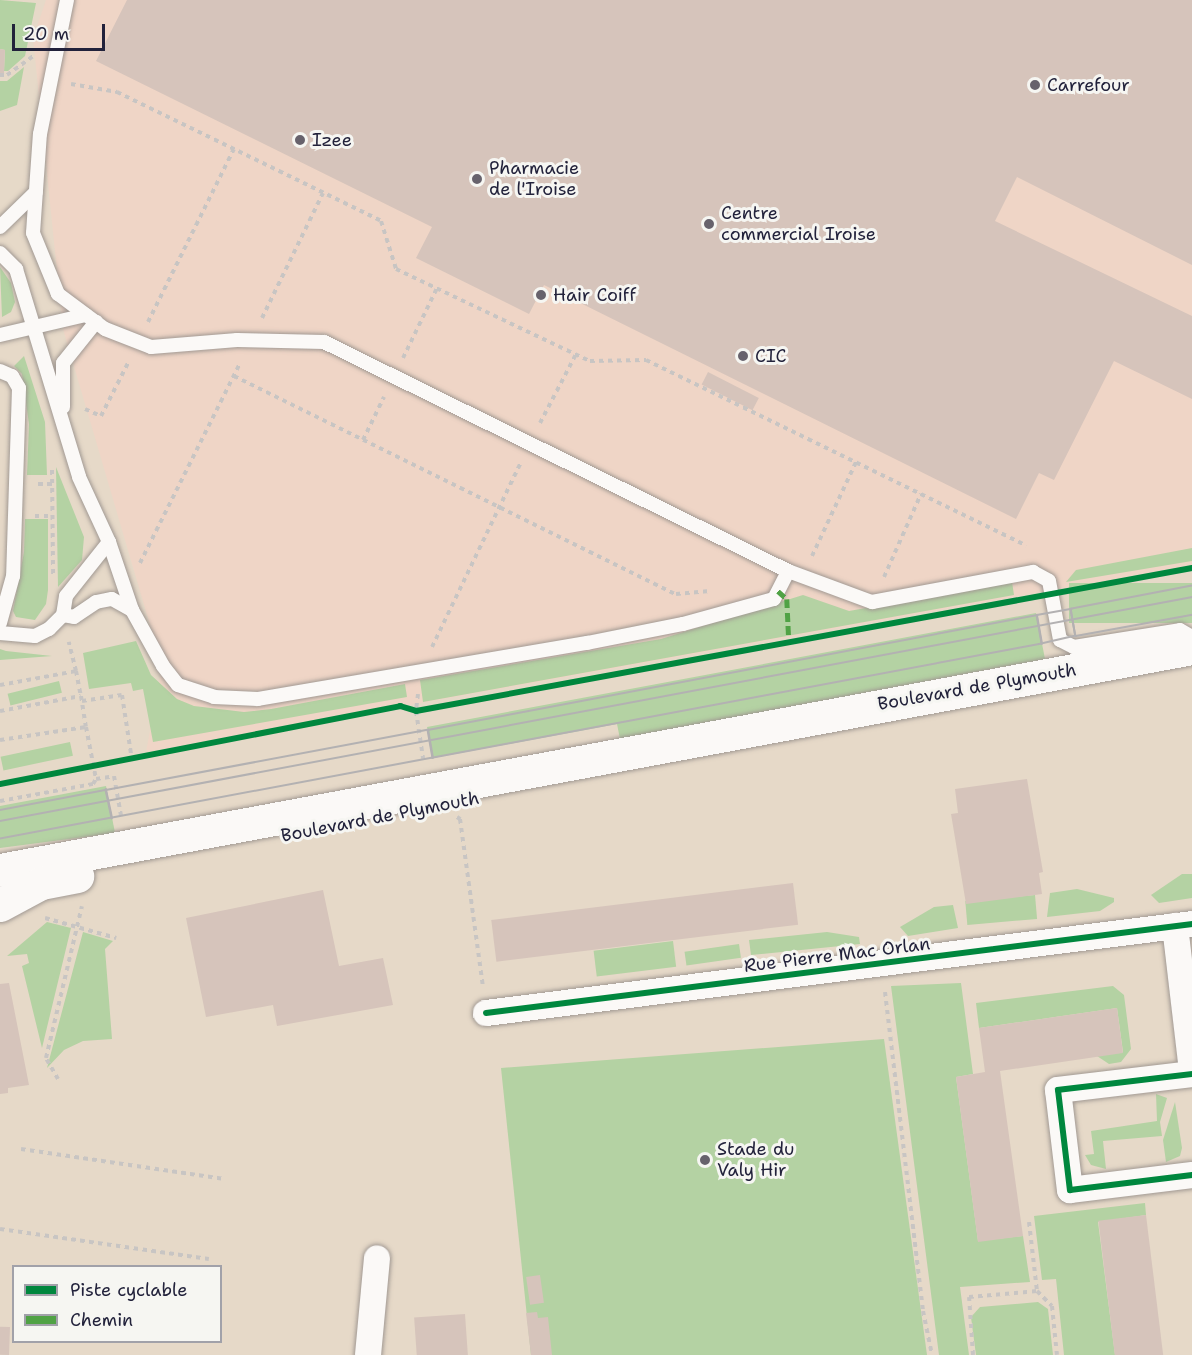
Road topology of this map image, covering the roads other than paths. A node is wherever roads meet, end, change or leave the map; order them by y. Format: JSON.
{"nodes":[{"id":1,"x":67,"y":0,"type":"edge"},
{"id":2,"x":36,"y":192,"type":"junction"},
{"id":3,"x":0,"y":226,"type":"edge"},
{"id":4,"x":0,"y":253,"type":"edge"},
{"id":5,"x":91,"y":319,"type":"junction"},
{"id":6,"x":36,"y":328,"type":"junction"},
{"id":7,"x":0,"y":335,"type":"edge"},
{"id":8,"x":0,"y":371,"type":"edge"},
{"id":9,"x":63,"y":429,"type":"junction"},
{"id":10,"x":110,"y":542,"type":"junction"},
{"id":11,"x":788,"y":571,"type":"junction"},
{"id":12,"x":132,"y":610,"type":"junction"},
{"id":13,"x":63,"y":615,"type":"junction"},
{"id":14,"x":0,"y":623,"type":"edge"},
{"id":15,"x":0,"y":633,"type":"edge"},
{"id":16,"x":1192,"y":637,"type":"edge"},
{"id":17,"x":1192,"y":648,"type":"edge"},
{"id":18,"x":430,"y":799,"type":"junction"},
{"id":19,"x":0,"y":870,"type":"edge"},
{"id":20,"x":0,"y":905,"type":"edge"},
{"id":21,"x":1184,"y":925,"type":"edge"},
{"id":22,"x":486,"y":1013,"type":"road end"},
{"id":23,"x":1190,"y":1029,"type":"edge"},
{"id":24,"x":1192,"y":1072,"type":"edge"},
{"id":25,"x":1192,"y":1175,"type":"edge"},
{"id":26,"x":377,"y":1258,"type":"dead end"},
{"id":27,"x":368,"y":1355,"type":"edge"}],
"edges":[{"from":1,"to":2,"type":"lane"},
{"from":2,"to":3,"type":"lane"},
{"from":2,"to":5,"type":"lane"},
{"from":4,"to":6,"type":"lane"},
{"from":5,"to":6,"type":"lane"},
{"from":5,"to":9,"type":"lane"},
{"from":5,"to":11,"type":"lane"},
{"from":6,"to":7,"type":"lane"},
{"from":6,"to":9,"type":"lane"},
{"from":8,"to":14,"type":"lane"},
{"from":9,"to":10,"type":"lane"},
{"from":10,"to":12,"type":"lane"},
{"from":10,"to":13,"type":"lane"},
{"from":11,"to":12,"type":"lane"},
{"from":11,"to":16,"type":"lane"},
{"from":12,"to":13,"type":"lane"},
{"from":13,"to":15,"type":"lane"},
{"from":17,"to":18,"type":"main road","name":"Boulevard de Plymouth"},
{"from":18,"to":19,"type":"main road","name":"Boulevard de Plymouth"},
{"from":18,"to":20,"type":"main road","name":"Boulevard de Plymouth"},
{"from":21,"to":22,"type":"street","name":"Rue Pierre Mac Orlan"},
{"from":21,"to":23,"type":"street"},
{"from":23,"to":24,"type":"street"},
{"from":24,"to":25,"type":"street"},
{"from":26,"to":27,"type":"street"}]}
